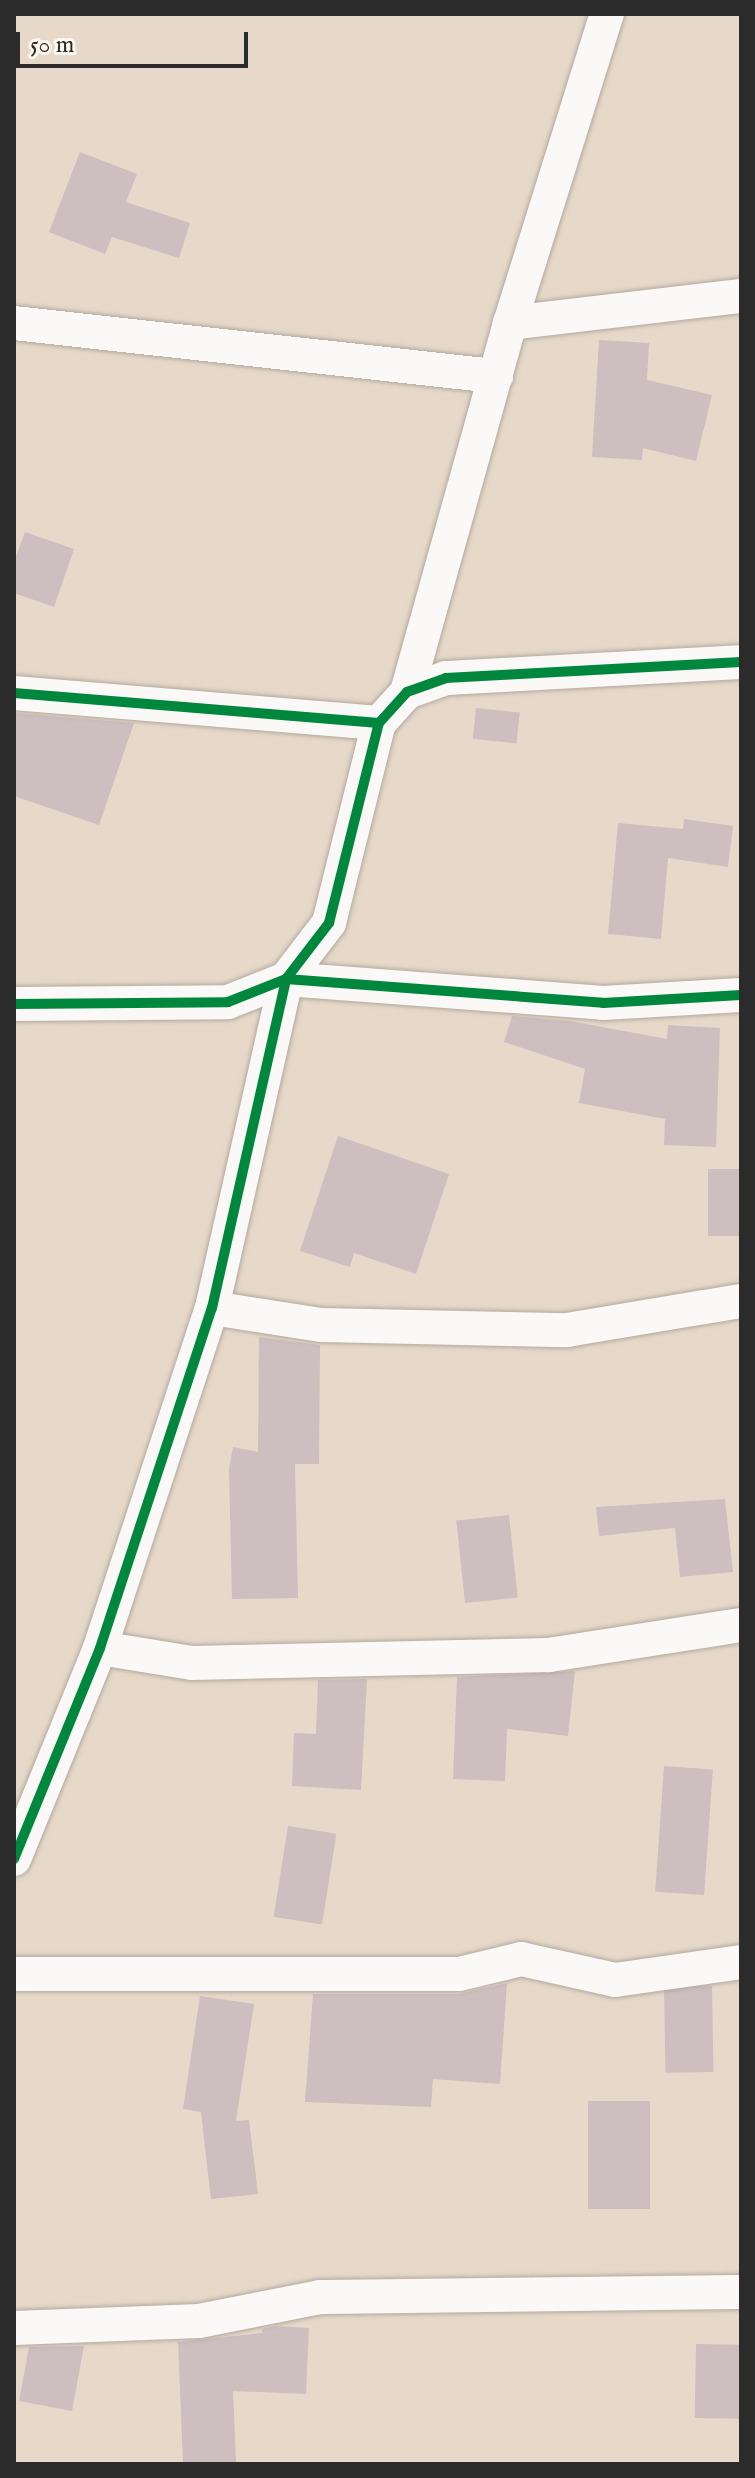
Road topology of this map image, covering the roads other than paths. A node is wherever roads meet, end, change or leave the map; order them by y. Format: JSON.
{"nodes":[{"id":1,"x":607,"y":14,"type":"edge"},
{"id":2,"x":741,"y":296,"type":"edge"},
{"id":3,"x":14,"y":323,"type":"edge"},
{"id":4,"x":510,"y":323,"type":"junction"},
{"id":5,"x":496,"y":376,"type":"junction"},
{"id":6,"x":741,"y":662,"type":"edge"},
{"id":7,"x":407,"y":692,"type":"junction"},
{"id":8,"x":14,"y":693,"type":"edge"},
{"id":9,"x":379,"y":723,"type":"junction"},
{"id":10,"x":286,"y":979,"type":"junction"},
{"id":11,"x":741,"y":995,"type":"edge"},
{"id":12,"x":14,"y":1004,"type":"edge"},
{"id":13,"x":741,"y":1301,"type":"edge"},
{"id":14,"x":212,"y":1308,"type":"junction"},
{"id":15,"x":741,"y":1625,"type":"edge"},
{"id":16,"x":100,"y":1648,"type":"junction"},
{"id":17,"x":14,"y":1859,"type":"edge"},
{"id":18,"x":741,"y":1962,"type":"edge"},
{"id":19,"x":14,"y":1974,"type":"edge"},
{"id":20,"x":741,"y":2292,"type":"edge"},
{"id":21,"x":14,"y":2328,"type":"edge"}],
"edges":[{"from":1,"to":4,"type":"street"},
{"from":2,"to":4,"type":"street"},
{"from":3,"to":5,"type":"street"},
{"from":4,"to":5,"type":"street"},
{"from":5,"to":7,"type":"street"},
{"from":6,"to":7,"type":"street"},
{"from":7,"to":9,"type":"street"},
{"from":8,"to":9,"type":"street"},
{"from":9,"to":10,"type":"street"},
{"from":10,"to":11,"type":"street"},
{"from":10,"to":12,"type":"street"},
{"from":10,"to":14,"type":"street"},
{"from":13,"to":14,"type":"street"},
{"from":14,"to":16,"type":"street"},
{"from":15,"to":16,"type":"street"},
{"from":16,"to":17,"type":"street"},
{"from":18,"to":19,"type":"street"},
{"from":20,"to":21,"type":"street"}]}
